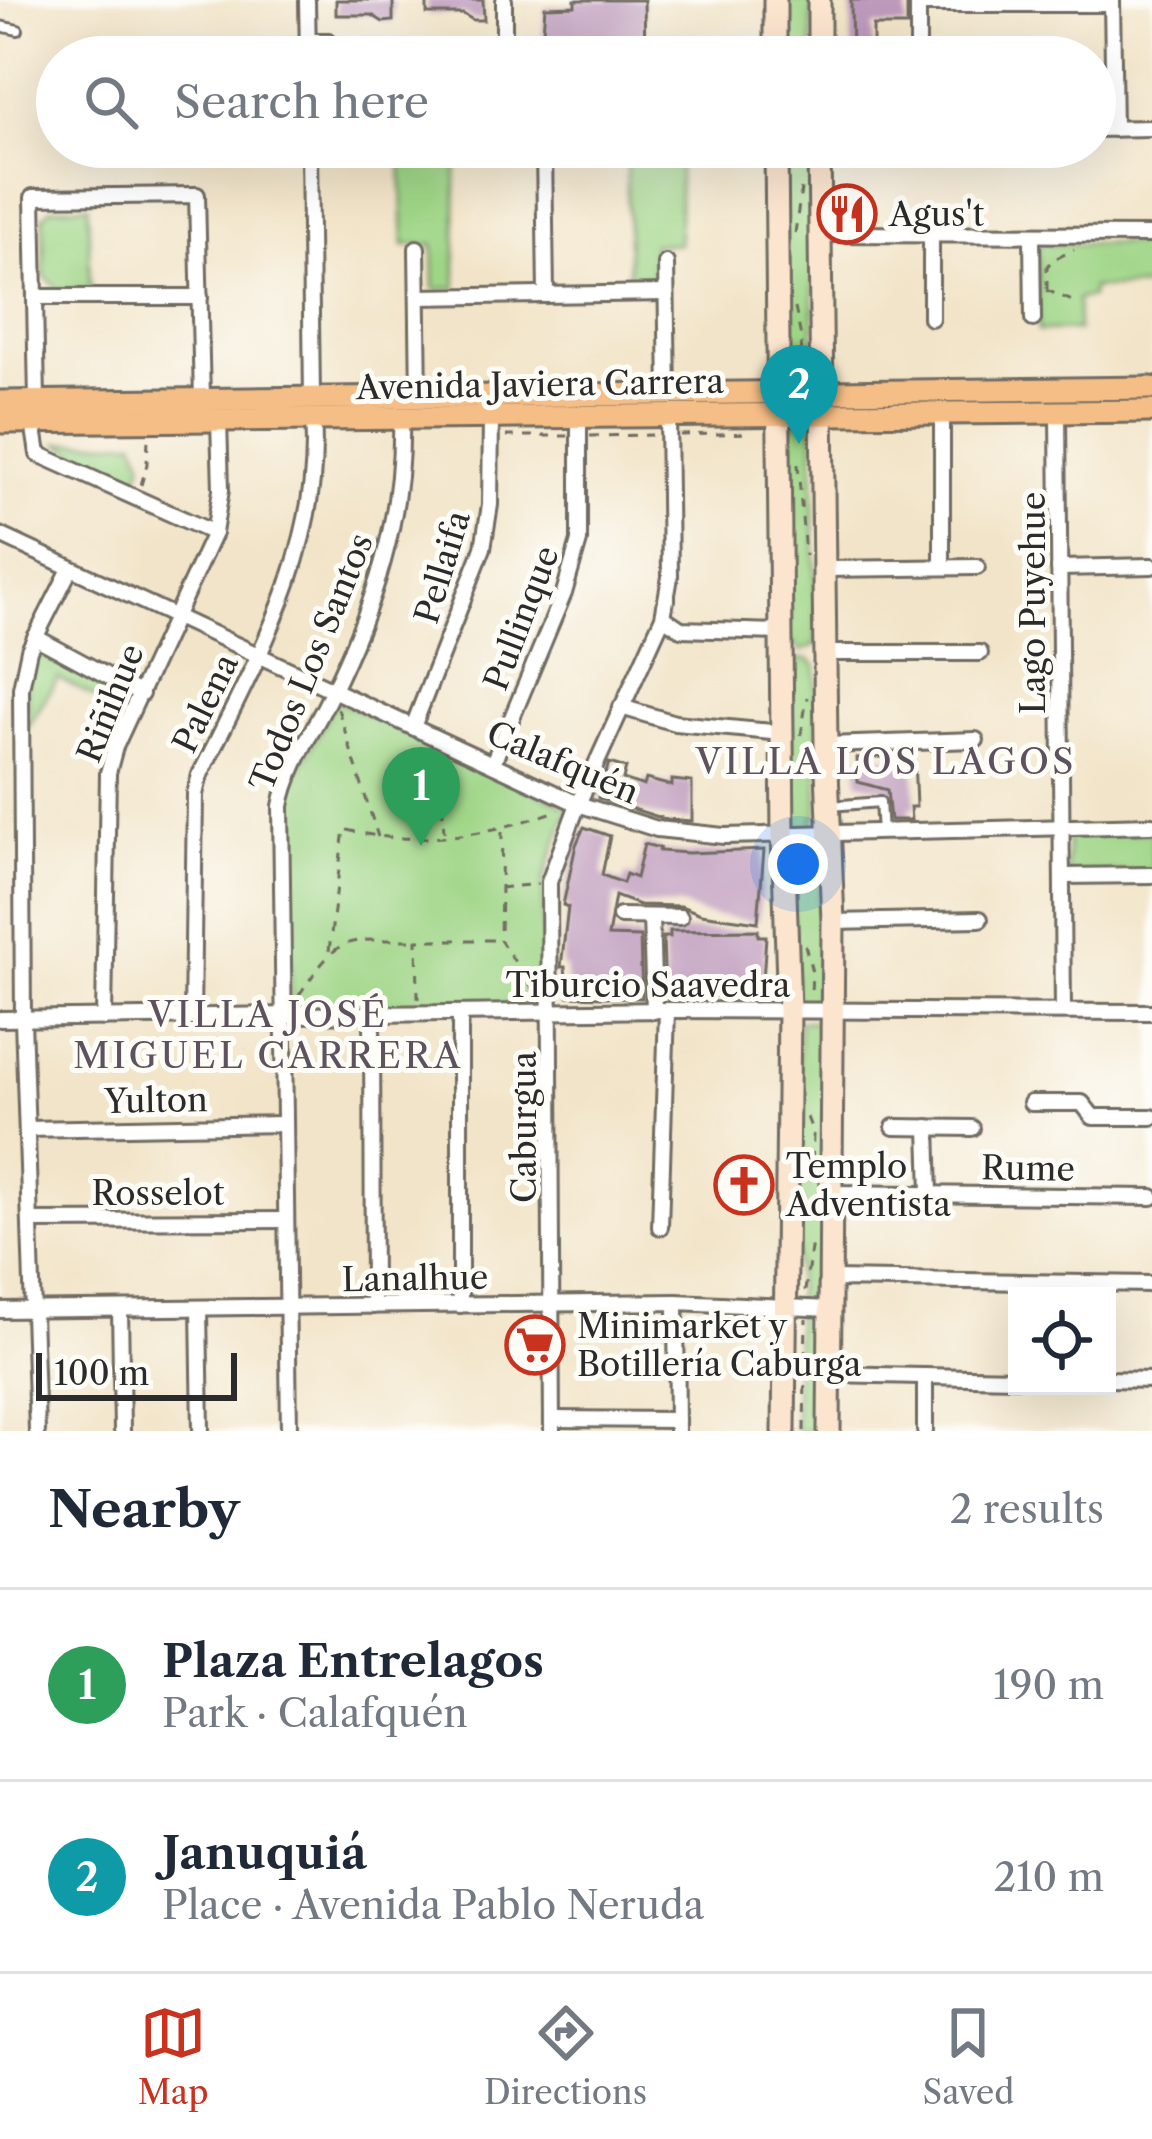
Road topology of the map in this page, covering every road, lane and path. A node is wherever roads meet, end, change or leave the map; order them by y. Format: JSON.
{"nodes":[{"id":1,"x":307,"y":0,"type":"edge"},
{"id":2,"x":503,"y":0,"type":"edge"},
{"id":3,"x":775,"y":0,"type":"edge"},
{"id":4,"x":819,"y":0,"type":"edge"},
{"id":5,"x":918,"y":2,"type":"edge"},
{"id":6,"x":1112,"y":2,"type":"edge"},
{"id":7,"x":0,"y":26,"type":"edge"},
{"id":8,"x":18,"y":30,"type":"dead end"},
{"id":9,"x":308,"y":36,"type":"edge"},
{"id":10,"x":504,"y":36,"type":"edge"},
{"id":11,"x":775,"y":36,"type":"edge"},
{"id":12,"x":819,"y":36,"type":"edge"},
{"id":13,"x":918,"y":36,"type":"edge"},
{"id":14,"x":1113,"y":36,"type":"edge"},
{"id":15,"x":1152,"y":128,"type":"edge"},
{"id":16,"x":1116,"y":129,"type":"edge"},
{"id":17,"x":309,"y":168,"type":"edge"},
{"id":18,"x":544,"y":168,"type":"edge"},
{"id":19,"x":776,"y":168,"type":"edge"},
{"id":20,"x":800,"y":168,"type":"edge"},
{"id":21,"x":819,"y":168,"type":"edge"},
{"id":22,"x":820,"y":234,"type":"junction"},
{"id":23,"x":1084,"y":235,"type":"junction"},
{"id":24,"x":1152,"y":235,"type":"edge"},
{"id":25,"x":931,"y":236,"type":"junction"},
{"id":26,"x":1032,"y":236,"type":"junction"},
{"id":27,"x":794,"y":242,"type":"dead end"},
{"id":28,"x":417,"y":248,"type":"dead end"},
{"id":29,"x":666,"y":263,"type":"dead end"},
{"id":30,"x":1040,"y":291,"type":"junction"},
{"id":31,"x":667,"y":293,"type":"junction"},
{"id":32,"x":546,"y":295,"type":"junction"},
{"id":33,"x":37,"y":297,"type":"junction"},
{"id":34,"x":200,"y":297,"type":"junction"},
{"id":35,"x":418,"y":297,"type":"junction"},
{"id":36,"x":794,"y":302,"type":"dead end"},
{"id":37,"x":1077,"y":304,"type":"dead end"},
{"id":38,"x":931,"y":318,"type":"dead end"},
{"id":39,"x":1033,"y":319,"type":"dead end"},
{"id":40,"x":1152,"y":388,"type":"edge"},
{"id":41,"x":1075,"y":389,"type":"junction"},
{"id":42,"x":419,"y":397,"type":"junction"},
{"id":43,"x":814,"y":397,"type":"junction"},
{"id":44,"x":202,"y":399,"type":"junction"},
{"id":45,"x":0,"y":402,"type":"edge"},
{"id":46,"x":778,"y":404,"type":"junction"},
{"id":47,"x":664,"y":408,"type":"junction"},
{"id":48,"x":35,"y":411,"type":"junction"},
{"id":49,"x":1152,"y":411,"type":"edge"},
{"id":50,"x":1058,"y":412,"type":"junction"},
{"id":51,"x":306,"y":413,"type":"junction"},
{"id":52,"x":942,"y":413,"type":"junction"},
{"id":53,"x":579,"y":416,"type":"junction"},
{"id":54,"x":491,"y":417,"type":"junction"},
{"id":55,"x":401,"y":418,"type":"junction"},
{"id":56,"x":432,"y":418,"type":"junction"},
{"id":57,"x":187,"y":419,"type":"junction"},
{"id":58,"x":219,"y":420,"type":"junction"},
{"id":59,"x":0,"y":422,"type":"edge"},
{"id":60,"x":148,"y":437,"type":"dead end"},
{"id":61,"x":794,"y":455,"type":"dead end"},
{"id":62,"x":135,"y":497,"type":"junction"},
{"id":63,"x":214,"y":533,"type":"junction"},
{"id":64,"x":0,"y":535,"type":"edge"},
{"id":65,"x":780,"y":561,"type":"junction"},
{"id":66,"x":1152,"y":566,"type":"edge"},
{"id":67,"x":942,"y":567,"type":"junction"},
{"id":68,"x":977,"y":567,"type":"dead end"},
{"id":69,"x":70,"y":568,"type":"junction"},
{"id":70,"x":817,"y":568,"type":"junction"},
{"id":71,"x":1059,"y":568,"type":"junction"},
{"id":72,"x":176,"y":616,"type":"junction"},
{"id":73,"x":662,"y":617,"type":"junction"},
{"id":74,"x":781,"y":632,"type":"junction"},
{"id":75,"x":35,"y":637,"type":"junction"},
{"id":76,"x":825,"y":653,"type":"junction"},
{"id":77,"x":980,"y":653,"type":"dead end"},
{"id":78,"x":259,"y":655,"type":"junction"},
{"id":79,"x":807,"y":691,"type":"dead end"},
{"id":80,"x":332,"y":692,"type":"junction"},
{"id":81,"x":141,"y":694,"type":"junction"},
{"id":82,"x":621,"y":706,"type":"junction"},
{"id":83,"x":413,"y":727,"type":"junction"},
{"id":84,"x":438,"y":738,"type":"junction"},
{"id":85,"x":790,"y":738,"type":"junction"},
{"id":86,"x":976,"y":740,"type":"dead end"},
{"id":87,"x":826,"y":745,"type":"junction"},
{"id":88,"x":493,"y":763,"type":"junction"},
{"id":89,"x":578,"y":803,"type":"junction"},
{"id":90,"x":829,"y":806,"type":"junction"},
{"id":91,"x":1061,"y":825,"type":"junction"},
{"id":92,"x":1152,"y":825,"type":"edge"},
{"id":93,"x":502,"y":829,"type":"junction"},
{"id":94,"x":883,"y":834,"type":"junction"},
{"id":95,"x":444,"y":835,"type":"junction"},
{"id":96,"x":793,"y":835,"type":"junction"},
{"id":97,"x":831,"y":836,"type":"junction"},
{"id":98,"x":378,"y":838,"type":"junction"},
{"id":99,"x":1152,"y":874,"type":"edge"},
{"id":100,"x":1062,"y":876,"type":"junction"},
{"id":101,"x":550,"y":882,"type":"junction"},
{"id":102,"x":498,"y":888,"type":"junction"},
{"id":103,"x":802,"y":903,"type":"dead end"},
{"id":104,"x":620,"y":916,"type":"dead end"},
{"id":105,"x":651,"y":917,"type":"junction"},
{"id":106,"x":680,"y":917,"type":"dead end"},
{"id":107,"x":980,"y":919,"type":"dead end"},
{"id":108,"x":833,"y":922,"type":"junction"},
{"id":109,"x":801,"y":926,"type":"dead end"},
{"id":110,"x":417,"y":940,"type":"junction"},
{"id":111,"x":500,"y":940,"type":"junction"},
{"id":112,"x":329,"y":951,"type":"junction"},
{"id":113,"x":799,"y":1010,"type":"junction"},
{"id":114,"x":1064,"y":1010,"type":"junction"},
{"id":115,"x":660,"y":1011,"type":"junction"},
{"id":116,"x":550,"y":1012,"type":"junction"},
{"id":117,"x":833,"y":1012,"type":"junction"},
{"id":118,"x":1152,"y":1012,"type":"edge"},
{"id":119,"x":418,"y":1014,"type":"junction"},
{"id":120,"x":460,"y":1014,"type":"junction"},
{"id":121,"x":372,"y":1015,"type":"junction"},
{"id":122,"x":284,"y":1017,"type":"junction"},
{"id":123,"x":104,"y":1018,"type":"junction"},
{"id":124,"x":192,"y":1018,"type":"junction"},
{"id":125,"x":0,"y":1019,"type":"edge"},
{"id":126,"x":23,"y":1019,"type":"junction"},
{"id":127,"x":1031,"y":1103,"type":"dead end"},
{"id":128,"x":803,"y":1108,"type":"dead end"},
{"id":129,"x":1152,"y":1117,"type":"edge"},
{"id":130,"x":285,"y":1124,"type":"junction"},
{"id":131,"x":894,"y":1127,"type":"dead end"},
{"id":132,"x":928,"y":1127,"type":"junction"},
{"id":133,"x":972,"y":1128,"type":"dead end"},
{"id":134,"x":27,"y":1129,"type":"junction"},
{"id":135,"x":812,"y":1175,"type":"dead end"},
{"id":136,"x":831,"y":1193,"type":"junction"},
{"id":137,"x":930,"y":1194,"type":"junction"},
{"id":138,"x":1152,"y":1197,"type":"edge"},
{"id":139,"x":286,"y":1220,"type":"junction"},
{"id":140,"x":30,"y":1221,"type":"junction"},
{"id":141,"x":660,"y":1227,"type":"dead end"},
{"id":142,"x":812,"y":1239,"type":"dead end"},
{"id":143,"x":830,"y":1280,"type":"junction"},
{"id":144,"x":1152,"y":1284,"type":"edge"},
{"id":145,"x":676,"y":1302,"type":"junction"},
{"id":146,"x":551,"y":1304,"type":"junction"},
{"id":147,"x":460,"y":1305,"type":"junction"},
{"id":148,"x":374,"y":1306,"type":"junction"},
{"id":149,"x":287,"y":1307,"type":"junction"},
{"id":150,"x":796,"y":1307,"type":"junction"},
{"id":151,"x":199,"y":1308,"type":"junction"},
{"id":152,"x":120,"y":1309,"type":"junction"},
{"id":153,"x":830,"y":1309,"type":"junction"},
{"id":154,"x":0,"y":1310,"type":"edge"},
{"id":155,"x":33,"y":1310,"type":"junction"},
{"id":156,"x":829,"y":1374,"type":"junction"},
{"id":157,"x":925,"y":1376,"type":"junction"},
{"id":158,"x":1008,"y":1378,"type":"edge"},
{"id":159,"x":1116,"y":1379,"type":"edge"},
{"id":160,"x":1152,"y":1380,"type":"edge"},
{"id":161,"x":552,"y":1425,"type":"edge"},
{"id":162,"x":677,"y":1425,"type":"edge"},
{"id":163,"x":37,"y":1431,"type":"edge"},
{"id":164,"x":122,"y":1431,"type":"edge"},
{"id":165,"x":201,"y":1431,"type":"edge"},
{"id":166,"x":289,"y":1431,"type":"edge"},
{"id":167,"x":784,"y":1431,"type":"edge"},
{"id":168,"x":804,"y":1431,"type":"edge"},
{"id":169,"x":829,"y":1431,"type":"edge"},
{"id":170,"x":925,"y":1431,"type":"edge"}],
"edges":[{"from":1,"to":9,"type":"street"},
{"from":2,"to":10,"type":"street"},
{"from":3,"to":11,"type":"main road"},
{"from":4,"to":12,"type":"main road"},
{"from":5,"to":6,"type":"street"},
{"from":5,"to":13,"type":"street"},
{"from":6,"to":14,"type":"street"},
{"from":7,"to":8,"type":"lane"},
{"from":15,"to":16,"type":"street"},
{"from":17,"to":51,"type":"street","name":"Palena"},
{"from":18,"to":32,"type":"street"},
{"from":19,"to":46,"type":"main road"},
{"from":20,"to":27,"type":"path"},
{"from":21,"to":22,"type":"main road"},
{"from":22,"to":25,"type":"street"},
{"from":22,"to":43,"type":"main road"},
{"from":23,"to":24,"type":"street"},
{"from":23,"to":26,"type":"street"},
{"from":23,"to":30,"type":"path"},
{"from":25,"to":26,"type":"street"},
{"from":25,"to":38,"type":"street"},
{"from":26,"to":30,"type":"street"},
{"from":28,"to":35,"type":"street"},
{"from":29,"to":31,"type":"street","name":"Caburgua"},
{"from":30,"to":37,"type":"path"},
{"from":30,"to":39,"type":"street"},
{"from":31,"to":32,"type":"street"},
{"from":31,"to":47,"type":"street","name":"Caburgua"},
{"from":32,"to":35,"type":"street"},
{"from":33,"to":34,"type":"street"},
{"from":33,"to":34,"type":"street"},
{"from":33,"to":48,"type":"street"},
{"from":34,"to":44,"type":"street"},
{"from":35,"to":42,"type":"street"},
{"from":36,"to":43,"type":"path"},
{"from":40,"to":41,"type":"main road","name":"Avenida Javiera Carrera"},
{"from":41,"to":43,"type":"main road","name":"Avenida Javiera Carrera"},
{"from":41,"to":50,"type":"main road"},
{"from":42,"to":47,"type":"main road","name":"Avenida Javiera Carrera"},
{"from":42,"to":51,"type":"main road","name":"Avenida Javiera Carrera"},
{"from":42,"to":56,"type":"main road"},
{"from":43,"to":46,"type":"main road","name":"Avenida Javiera Carrera"},
{"from":43,"to":52,"type":"main road","name":"Avenida Javiera Carrera"},
{"from":43,"to":70,"type":"main road"},
{"from":44,"to":48,"type":"main road","name":"Avenida Javiera Carrera"},
{"from":44,"to":51,"type":"main road","name":"Avenida Javiera Carrera"},
{"from":44,"to":57,"type":"main road"},
{"from":45,"to":48,"type":"main road","name":"Avenida Javiera Carrera"},
{"from":46,"to":47,"type":"main road","name":"Avenida Javiera Carrera"},
{"from":46,"to":65,"type":"main road"},
{"from":47,"to":53,"type":"main road","name":"Avenida Javiera Carrera"},
{"from":47,"to":73,"type":"street","name":"Caburgua"},
{"from":48,"to":57,"type":"main road","name":"Avenida Javiera Carrera"},
{"from":48,"to":59,"type":"main road","name":"Avenida Javiera Carrera"},
{"from":48,"to":62,"type":"street"},
{"from":49,"to":50,"type":"main road","name":"Avenida Javiera Carrera"},
{"from":50,"to":52,"type":"main road","name":"Avenida Javiera Carrera"},
{"from":50,"to":71,"type":"street","name":"Lago Puyehue"},
{"from":51,"to":55,"type":"main road","name":"Avenida Javiera Carrera"},
{"from":51,"to":58,"type":"main road","name":"Avenida Javiera Carrera"},
{"from":51,"to":78,"type":"street","name":"Palena"},
{"from":52,"to":67,"type":"street"},
{"from":53,"to":54,"type":"main road","name":"Avenida Javiera Carrera"},
{"from":53,"to":88,"type":"street","name":"Pullinque"},
{"from":54,"to":56,"type":"main road","name":"Avenida Javiera Carrera"},
{"from":54,"to":83,"type":"street","name":"Pellaifa"},
{"from":55,"to":56,"type":"main road","name":"Avenida Javiera Carrera"},
{"from":55,"to":80,"type":"street","name":"Todos Los Santos"},
{"from":57,"to":58,"type":"main road","name":"Avenida Javiera Carrera"},
{"from":58,"to":63,"type":"street","name":"Riñihue"},
{"from":60,"to":62,"type":"path"},
{"from":61,"to":70,"type":"path"},
{"from":62,"to":63,"type":"street"},
{"from":63,"to":72,"type":"street","name":"Riñihue"},
{"from":64,"to":69,"type":"street","name":"Calafquén"},
{"from":65,"to":70,"type":"main road"},
{"from":65,"to":74,"type":"main road"},
{"from":66,"to":71,"type":"street"},
{"from":67,"to":68,"type":"street"},
{"from":67,"to":70,"type":"street"},
{"from":69,"to":72,"type":"street","name":"Calafquén"},
{"from":69,"to":75,"type":"street"},
{"from":70,"to":76,"type":"main road"},
{"from":71,"to":91,"type":"street","name":"Lago Puyehue"},
{"from":72,"to":78,"type":"street","name":"Calafquén"},
{"from":72,"to":81,"type":"street","name":"Riñihue"},
{"from":73,"to":74,"type":"street"},
{"from":73,"to":82,"type":"street","name":"Caburgua"},
{"from":74,"to":85,"type":"main road"},
{"from":75,"to":81,"type":"street"},
{"from":75,"to":126,"type":"street"},
{"from":76,"to":77,"type":"street"},
{"from":76,"to":87,"type":"main road"},
{"from":78,"to":80,"type":"street","name":"Calafquén"},
{"from":78,"to":124,"type":"street","name":"Palena"},
{"from":79,"to":85,"type":"path"},
{"from":80,"to":83,"type":"street","name":"Calafquén"},
{"from":80,"to":98,"type":"path"},
{"from":80,"to":122,"type":"street","name":"Todos Los Santos"},
{"from":81,"to":123,"type":"street","name":"Riñihue"},
{"from":82,"to":85,"type":"street"},
{"from":82,"to":89,"type":"street","name":"Caburgua"},
{"from":83,"to":84,"type":"street","name":"Calafquén"},
{"from":84,"to":88,"type":"street","name":"Calafquén"},
{"from":84,"to":95,"type":"path"},
{"from":85,"to":96,"type":"main road"},
{"from":86,"to":87,"type":"street"},
{"from":87,"to":90,"type":"main road"},
{"from":88,"to":89,"type":"street","name":"Calafquén"},
{"from":89,"to":93,"type":"path"},
{"from":89,"to":96,"type":"street","name":"Calafquén"},
{"from":89,"to":101,"type":"street","name":"Caburgua"},
{"from":90,"to":94,"type":"lane"},
{"from":90,"to":97,"type":"main road"},
{"from":91,"to":92,"type":"street","name":"Calafquén"},
{"from":91,"to":94,"type":"street","name":"Calafquén"},
{"from":91,"to":100,"type":"street","name":"Lago Puyehue"},
{"from":93,"to":95,"type":"path"},
{"from":93,"to":102,"type":"path"},
{"from":94,"to":97,"type":"street","name":"Calafquén"},
{"from":95,"to":98,"type":"path"},
{"from":96,"to":97,"type":"street","name":"Calafquén"},
{"from":96,"to":103,"type":"path"},
{"from":96,"to":113,"type":"main road"},
{"from":97,"to":108,"type":"main road"},
{"from":98,"to":112,"type":"path"},
{"from":99,"to":100,"type":"street"},
{"from":100,"to":114,"type":"street","name":"Lago Puyehue"},
{"from":101,"to":102,"type":"path"},
{"from":101,"to":116,"type":"street","name":"Caburgua"},
{"from":102,"to":111,"type":"path"},
{"from":104,"to":105,"type":"street"},
{"from":105,"to":106,"type":"street"},
{"from":105,"to":115,"type":"street"},
{"from":107,"to":108,"type":"street"},
{"from":108,"to":117,"type":"main road"},
{"from":109,"to":113,"type":"path"},
{"from":110,"to":111,"type":"path"},
{"from":110,"to":112,"type":"path"},
{"from":110,"to":119,"type":"path"},
{"from":111,"to":116,"type":"path"},
{"from":112,"to":122,"type":"path"},
{"from":113,"to":115,"type":"street","name":"Tiburcio Saavedra"},
{"from":113,"to":117,"type":"street","name":"Tiburcio Saavedra"},
{"from":113,"to":150,"type":"main road"},
{"from":114,"to":117,"type":"street","name":"Tiburcio Saavedra"},
{"from":114,"to":118,"type":"street","name":"Tiburcio Saavedra"},
{"from":115,"to":116,"type":"street","name":"Tiburcio Saavedra"},
{"from":115,"to":141,"type":"street"},
{"from":116,"to":120,"type":"street","name":"Tiburcio Saavedra"},
{"from":116,"to":146,"type":"street","name":"Caburgua"},
{"from":117,"to":136,"type":"main road"},
{"from":119,"to":120,"type":"street","name":"Tiburcio Saavedra"},
{"from":119,"to":121,"type":"street","name":"Tiburcio Saavedra"},
{"from":120,"to":147,"type":"street"},
{"from":121,"to":122,"type":"street","name":"Tiburcio Saavedra"},
{"from":121,"to":148,"type":"street"},
{"from":122,"to":124,"type":"street","name":"Tiburcio Saavedra"},
{"from":122,"to":130,"type":"street","name":"Todos Los Santos"},
{"from":123,"to":124,"type":"street","name":"Tiburcio Saavedra"},
{"from":123,"to":126,"type":"street","name":"Tiburcio Saavedra"},
{"from":125,"to":126,"type":"street","name":"Tiburcio Saavedra"},
{"from":126,"to":134,"type":"street"},
{"from":127,"to":129,"type":"street"},
{"from":128,"to":135,"type":"path"},
{"from":130,"to":134,"type":"street","name":"Yulton"},
{"from":130,"to":139,"type":"street","name":"Todos Los Santos"},
{"from":131,"to":132,"type":"street"},
{"from":132,"to":133,"type":"street"},
{"from":132,"to":137,"type":"street"},
{"from":134,"to":140,"type":"street"},
{"from":136,"to":137,"type":"street","name":"Rume"},
{"from":136,"to":143,"type":"main road"},
{"from":137,"to":138,"type":"street","name":"Rume"},
{"from":139,"to":140,"type":"street","name":"Rosselot"},
{"from":139,"to":149,"type":"street","name":"Todos Los Santos"},
{"from":140,"to":155,"type":"street"},
{"from":142,"to":150,"type":"path"},
{"from":143,"to":144,"type":"street"},
{"from":143,"to":153,"type":"main road"},
{"from":145,"to":146,"type":"street","name":"Lanalhue"},
{"from":145,"to":150,"type":"street","name":"Lanalhue"},
{"from":145,"to":162,"type":"street"},
{"from":146,"to":147,"type":"street","name":"Lanalhue"},
{"from":146,"to":161,"type":"street","name":"Caburgua"},
{"from":147,"to":148,"type":"street","name":"Lanalhue"},
{"from":148,"to":149,"type":"street","name":"Lanalhue"},
{"from":149,"to":151,"type":"street","name":"Lanalhue"},
{"from":149,"to":166,"type":"street","name":"Todos Los Santos"},
{"from":150,"to":153,"type":"street","name":"Lanalhue"},
{"from":150,"to":167,"type":"main road"},
{"from":150,"to":168,"type":"path"},
{"from":151,"to":152,"type":"street","name":"Lanalhue"},
{"from":151,"to":165,"type":"street"},
{"from":152,"to":155,"type":"street","name":"Lanalhue"},
{"from":152,"to":164,"type":"street"},
{"from":153,"to":156,"type":"main road"},
{"from":154,"to":155,"type":"street","name":"Lanalhue"},
{"from":155,"to":163,"type":"street"},
{"from":156,"to":157,"type":"street"},
{"from":156,"to":169,"type":"main road"},
{"from":157,"to":158,"type":"street"},
{"from":157,"to":170,"type":"street"},
{"from":159,"to":160,"type":"street"},
{"from":161,"to":162,"type":"street"}]}
